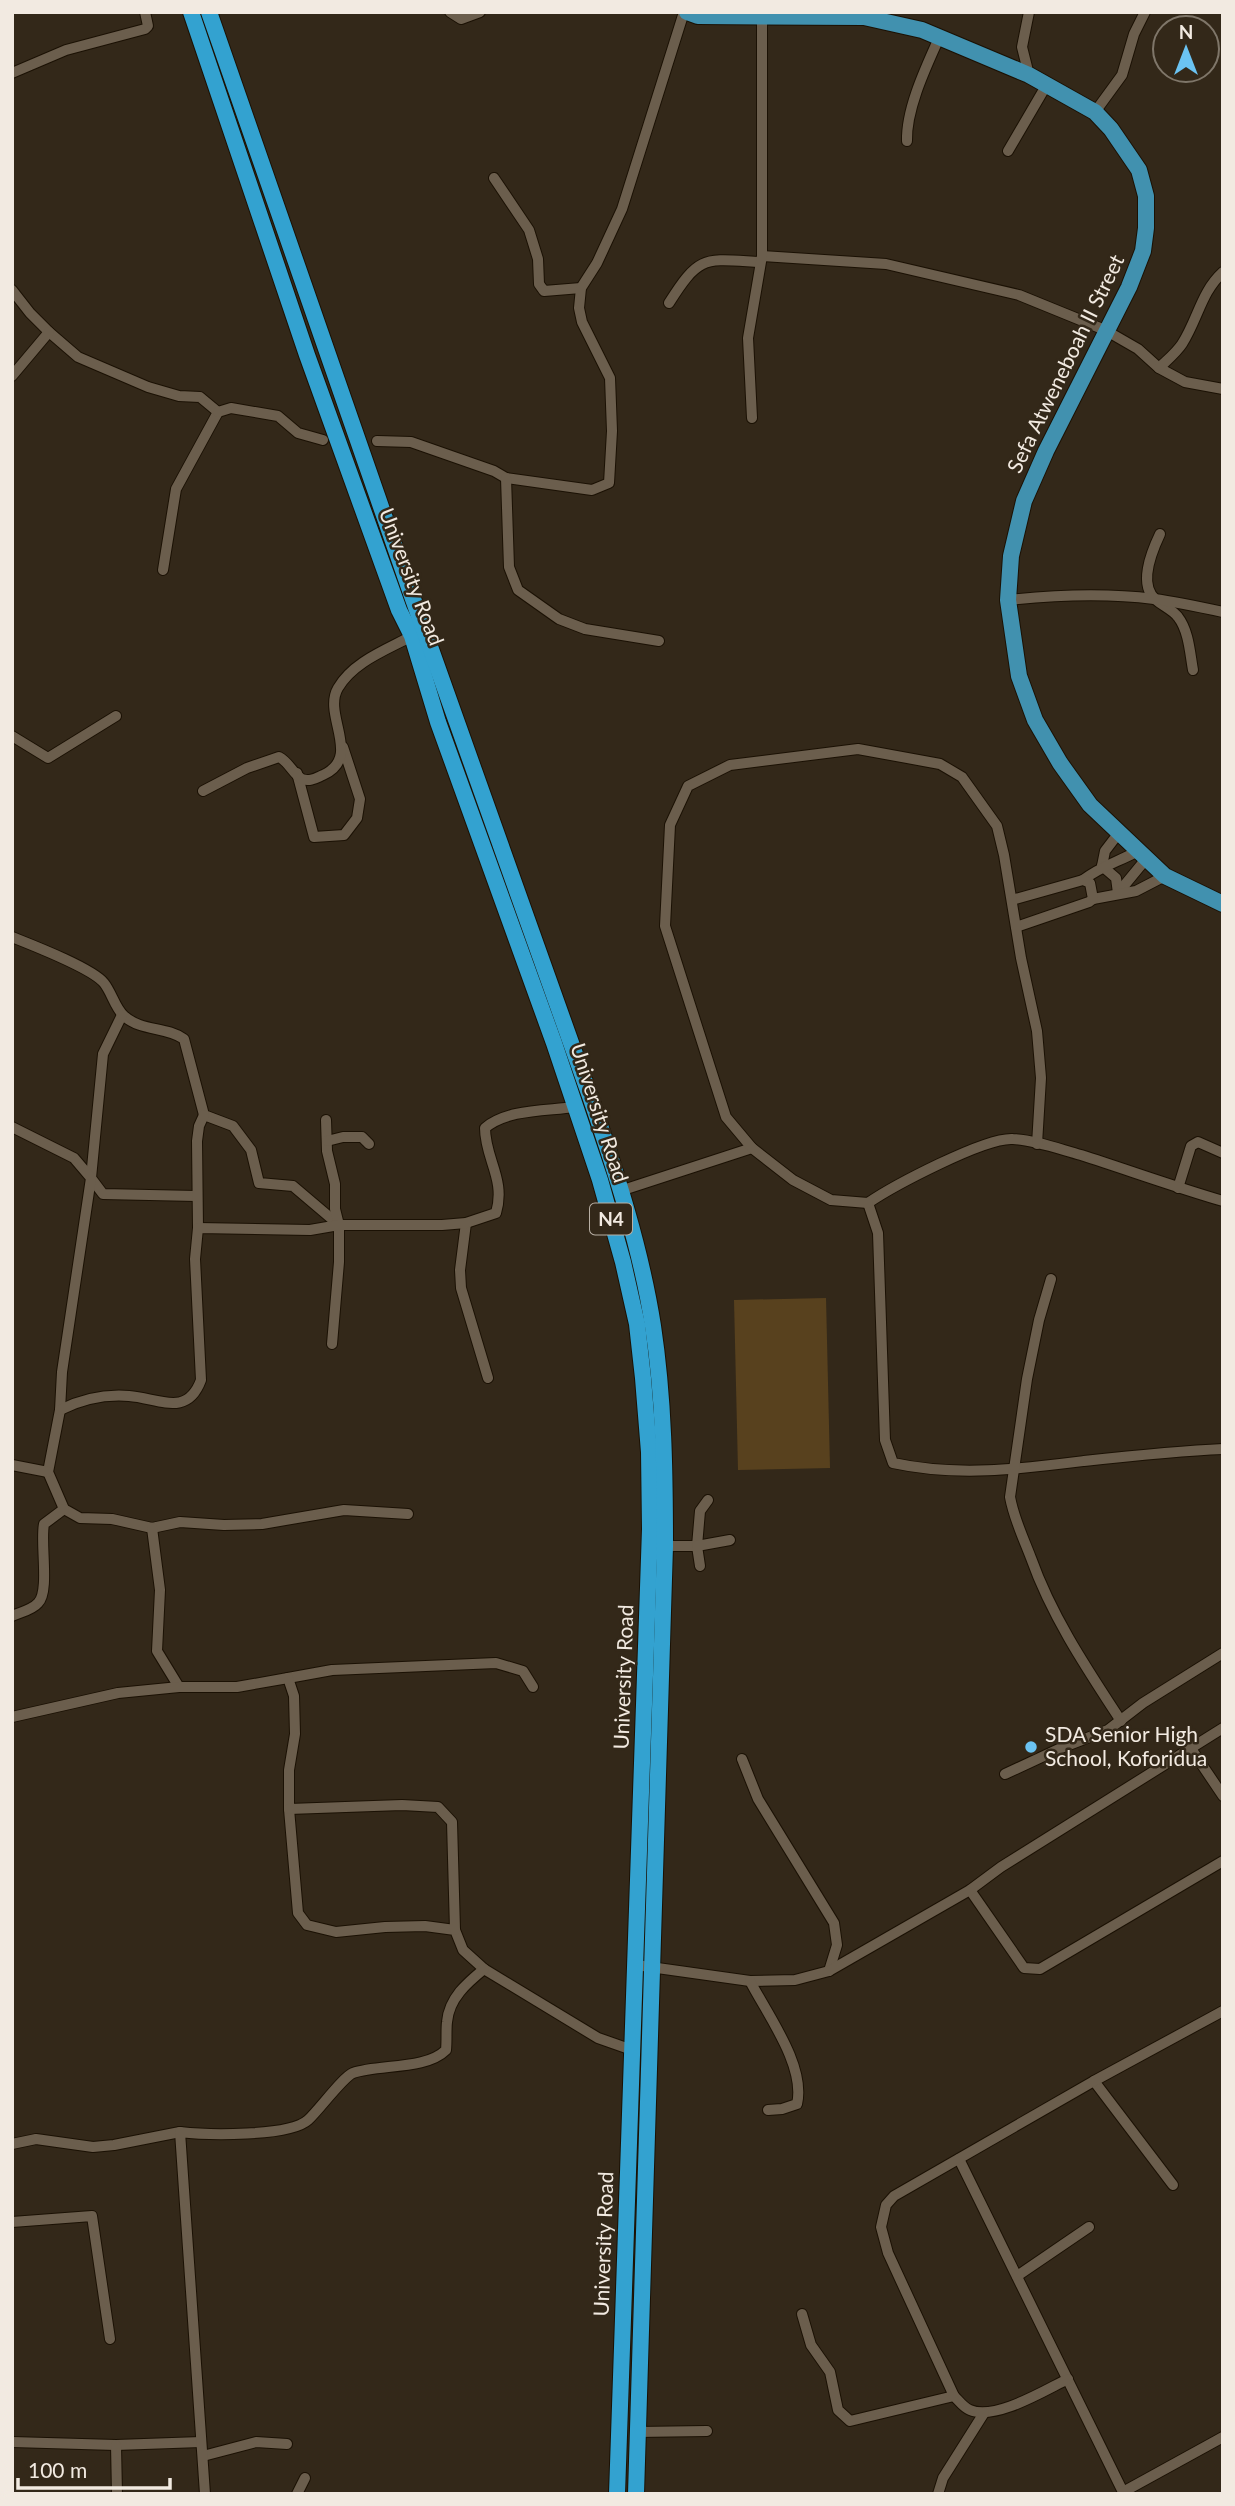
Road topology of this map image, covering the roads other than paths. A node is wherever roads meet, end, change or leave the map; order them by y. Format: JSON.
{"nodes":[{"id":1,"x":145,"y":12,"type":"edge"},
{"id":2,"x":191,"y":12,"type":"edge"},
{"id":3,"x":209,"y":12,"type":"edge"},
{"id":4,"x":450,"y":12,"type":"edge"},
{"id":5,"x":480,"y":12,"type":"edge"},
{"id":6,"x":685,"y":12,"type":"edge"},
{"id":7,"x":1029,"y":12,"type":"edge"},
{"id":8,"x":1145,"y":12,"type":"edge"},
{"id":9,"x":762,"y":17,"type":"junction"},
{"id":10,"x":939,"y":37,"type":"junction"},
{"id":11,"x":12,"y":73,"type":"edge"},
{"id":12,"x":1029,"y":75,"type":"junction"},
{"id":13,"x":1046,"y":86,"type":"junction"},
{"id":14,"x":1095,"y":112,"type":"junction"},
{"id":15,"x":907,"y":141,"type":"dead end"},
{"id":16,"x":1008,"y":151,"type":"dead end"},
{"id":17,"x":494,"y":178,"type":"dead end"},
{"id":18,"x":761,"y":259,"type":"junction"},
{"id":19,"x":1223,"y":272,"type":"edge"},
{"id":20,"x":581,"y":288,"type":"junction"},
{"id":21,"x":14,"y":295,"type":"edge"},
{"id":22,"x":669,"y":303,"type":"dead end"},
{"id":23,"x":1105,"y":330,"type":"junction"},
{"id":24,"x":49,"y":332,"type":"junction"},
{"id":25,"x":1159,"y":368,"type":"junction"},
{"id":26,"x":12,"y":376,"type":"edge"},
{"id":27,"x":1223,"y":389,"type":"edge"},
{"id":28,"x":218,"y":412,"type":"junction"},
{"id":29,"x":752,"y":418,"type":"dead end"},
{"id":30,"x":323,"y":440,"type":"dead end"},
{"id":31,"x":377,"y":441,"type":"dead end"},
{"id":32,"x":506,"y":478,"type":"junction"},
{"id":33,"x":1160,"y":534,"type":"dead end"},
{"id":34,"x":163,"y":570,"type":"dead end"},
{"id":35,"x":1154,"y":599,"type":"junction"},
{"id":36,"x":1008,"y":600,"type":"junction"},
{"id":37,"x":1223,"y":612,"type":"edge"},
{"id":38,"x":412,"y":636,"type":"junction"},
{"id":39,"x":659,"y":641,"type":"dead end"},
{"id":40,"x":1193,"y":670,"type":"dead end"},
{"id":41,"x":116,"y":716,"type":"dead end"},
{"id":42,"x":12,"y":736,"type":"edge"},
{"id":43,"x":341,"y":740,"type":"junction"},
{"id":44,"x":297,"y":773,"type":"junction"},
{"id":45,"x":203,"y":791,"type":"dead end"},
{"id":46,"x":1118,"y":834,"type":"junction"},
{"id":47,"x":1142,"y":855,"type":"junction"},
{"id":48,"x":1101,"y":866,"type":"junction"},
{"id":49,"x":1165,"y":876,"type":"junction"},
{"id":50,"x":1083,"y":880,"type":"junction"},
{"id":51,"x":1118,"y":893,"type":"junction"},
{"id":52,"x":1093,"y":899,"type":"junction"},
{"id":53,"x":1012,"y":900,"type":"junction"},
{"id":54,"x":1223,"y":904,"type":"edge"},
{"id":55,"x":1016,"y":927,"type":"junction"},
{"id":56,"x":12,"y":936,"type":"edge"},
{"id":57,"x":122,"y":1015,"type":"junction"},
{"id":58,"x":562,"y":1041,"type":"junction"},
{"id":59,"x":574,"y":1107,"type":"junction"},
{"id":60,"x":204,"y":1115,"type":"junction"},
{"id":61,"x":326,"y":1120,"type":"dead end"},
{"id":62,"x":12,"y":1127,"type":"edge"},
{"id":63,"x":327,"y":1140,"type":"junction"},
{"id":64,"x":369,"y":1144,"type":"dead end"},
{"id":65,"x":1037,"y":1144,"type":"junction"},
{"id":66,"x":752,"y":1148,"type":"junction"},
{"id":67,"x":1223,"y":1153,"type":"edge"},
{"id":68,"x":91,"y":1178,"type":"junction"},
{"id":69,"x":1178,"y":1188,"type":"junction"},
{"id":70,"x":620,"y":1191,"type":"junction"},
{"id":71,"x":196,"y":1196,"type":"junction"},
{"id":72,"x":1223,"y":1201,"type":"edge"},
{"id":73,"x":868,"y":1203,"type":"junction"},
{"id":74,"x":466,"y":1223,"type":"junction"},
{"id":75,"x":339,"y":1225,"type":"junction"},
{"id":76,"x":198,"y":1228,"type":"junction"},
{"id":77,"x":1051,"y":1279,"type":"dead end"},
{"id":78,"x":332,"y":1344,"type":"dead end"},
{"id":79,"x":488,"y":1378,"type":"dead end"},
{"id":80,"x":60,"y":1410,"type":"junction"},
{"id":81,"x":1223,"y":1449,"type":"edge"},
{"id":82,"x":12,"y":1465,"type":"edge"},
{"id":83,"x":1015,"y":1469,"type":"junction"},
{"id":84,"x":48,"y":1472,"type":"junction"},
{"id":85,"x":708,"y":1500,"type":"dead end"},
{"id":86,"x":64,"y":1509,"type":"junction"},
{"id":87,"x":408,"y":1514,"type":"dead end"},
{"id":88,"x":152,"y":1528,"type":"junction"},
{"id":89,"x":730,"y":1540,"type":"dead end"},
{"id":90,"x":666,"y":1546,"type":"junction"},
{"id":91,"x":697,"y":1546,"type":"junction"},
{"id":92,"x":700,"y":1566,"type":"dead end"},
{"id":93,"x":12,"y":1615,"type":"edge"},
{"id":94,"x":1223,"y":1653,"type":"edge"},
{"id":95,"x":288,"y":1678,"type":"junction"},
{"id":96,"x":179,"y":1687,"type":"junction"},
{"id":97,"x":533,"y":1687,"type":"dead end"},
{"id":98,"x":12,"y":1717,"type":"edge"},
{"id":99,"x":1121,"y":1721,"type":"junction"},
{"id":100,"x":1223,"y":1728,"type":"edge"},
{"id":101,"x":1190,"y":1747,"type":"junction"},
{"id":102,"x":742,"y":1759,"type":"dead end"},
{"id":103,"x":1004,"y":1774,"type":"dead end"},
{"id":104,"x":1223,"y":1796,"type":"edge"},
{"id":105,"x":289,"y":1809,"type":"junction"},
{"id":106,"x":1223,"y":1861,"type":"edge"},
{"id":107,"x":970,"y":1890,"type":"junction"},
{"id":108,"x":455,"y":1930,"type":"junction"},
{"id":109,"x":644,"y":1966,"type":"junction"},
{"id":110,"x":484,"y":1969,"type":"junction"},
{"id":111,"x":830,"y":1971,"type":"junction"},
{"id":112,"x":750,"y":1981,"type":"junction"},
{"id":113,"x":1222,"y":2014,"type":"edge"},
{"id":114,"x":631,"y":2050,"type":"junction"},
{"id":115,"x":651,"y":2057,"type":"junction"},
{"id":116,"x":1094,"y":2081,"type":"junction"},
{"id":117,"x":768,"y":2110,"type":"dead end"},
{"id":118,"x":180,"y":2132,"type":"junction"},
{"id":119,"x":12,"y":2144,"type":"edge"},
{"id":120,"x":959,"y":2158,"type":"junction"},
{"id":121,"x":1174,"y":2185,"type":"dead end"},
{"id":122,"x":12,"y":2222,"type":"edge"},
{"id":123,"x":1089,"y":2227,"type":"dead end"},
{"id":124,"x":1017,"y":2276,"type":"junction"},
{"id":125,"x":802,"y":2314,"type":"dead end"},
{"id":126,"x":110,"y":2339,"type":"dead end"},
{"id":127,"x":1068,"y":2379,"type":"junction"},
{"id":128,"x":954,"y":2396,"type":"junction"},
{"id":129,"x":984,"y":2413,"type":"junction"},
{"id":130,"x":707,"y":2431,"type":"dead end"},
{"id":131,"x":637,"y":2432,"type":"junction"},
{"id":132,"x":1223,"y":2437,"type":"edge"},
{"id":133,"x":12,"y":2442,"type":"edge"},
{"id":134,"x":201,"y":2442,"type":"junction"},
{"id":135,"x":287,"y":2444,"type":"dead end"},
{"id":136,"x":116,"y":2445,"type":"junction"},
{"id":137,"x":203,"y":2455,"type":"junction"},
{"id":138,"x":305,"y":2478,"type":"dead end"},
{"id":139,"x":1123,"y":2493,"type":"edge"},
{"id":140,"x":117,"y":2494,"type":"edge"},
{"id":141,"x":205,"y":2494,"type":"edge"},
{"id":142,"x":297,"y":2494,"type":"edge"},
{"id":143,"x":617,"y":2494,"type":"edge"},
{"id":144,"x":636,"y":2494,"type":"edge"},
{"id":145,"x":938,"y":2494,"type":"edge"}],
"edges":[{"from":1,"to":11,"type":"street"},
{"from":2,"to":38,"type":"highway","name":"University Road","number":"N4"},
{"from":3,"to":58,"type":"highway","name":"University Road","number":"N4"},
{"from":4,"to":5,"type":"street"},
{"from":6,"to":9,"type":"main road","name":"Sefa Atweneboah II Street"},
{"from":6,"to":20,"type":"street"},
{"from":7,"to":12,"type":"street"},
{"from":8,"to":14,"type":"street"},
{"from":9,"to":10,"type":"main road","name":"Sefa Atweneboah II Street"},
{"from":9,"to":18,"type":"street"},
{"from":10,"to":12,"type":"main road","name":"Sefa Atweneboah II Street"},
{"from":10,"to":15,"type":"street"},
{"from":12,"to":13,"type":"main road","name":"Sefa Atweneboah II Street"},
{"from":13,"to":14,"type":"main road","name":"Sefa Atweneboah II Street"},
{"from":13,"to":16,"type":"street"},
{"from":14,"to":23,"type":"main road","name":"Sefa Atweneboah II Street"},
{"from":17,"to":20,"type":"street"},
{"from":18,"to":22,"type":"street"},
{"from":18,"to":23,"type":"street"},
{"from":18,"to":29,"type":"street"},
{"from":19,"to":25,"type":"street"},
{"from":20,"to":32,"type":"street"},
{"from":21,"to":24,"type":"street"},
{"from":23,"to":25,"type":"street"},
{"from":23,"to":36,"type":"main road","name":"Sefa Atweneboah II Street"},
{"from":24,"to":26,"type":"street"},
{"from":24,"to":28,"type":"street"},
{"from":25,"to":27,"type":"street"},
{"from":28,"to":30,"type":"street"},
{"from":28,"to":34,"type":"street"},
{"from":31,"to":32,"type":"street"},
{"from":32,"to":39,"type":"street"},
{"from":33,"to":35,"type":"street"},
{"from":35,"to":36,"type":"street"},
{"from":35,"to":37,"type":"street"},
{"from":35,"to":40,"type":"street"},
{"from":36,"to":46,"type":"main road","name":"Sefa Atweneboah II Street"},
{"from":38,"to":43,"type":"street"},
{"from":38,"to":58,"type":"highway","name":"University Road","number":"N4"},
{"from":41,"to":42,"type":"street"},
{"from":43,"to":44,"type":"street"},
{"from":43,"to":44,"type":"street"},
{"from":44,"to":45,"type":"street"},
{"from":46,"to":47,"type":"main road","name":"Sefa Atweneboah II Street"},
{"from":46,"to":48,"type":"street"},
{"from":47,"to":48,"type":"street"},
{"from":47,"to":49,"type":"main road","name":"Sefa Atweneboah II Street"},
{"from":47,"to":51,"type":"street"},
{"from":48,"to":50,"type":"street"},
{"from":48,"to":51,"type":"street"},
{"from":49,"to":51,"type":"street"},
{"from":49,"to":54,"type":"main road","name":"Sefa Atweneboah II Street"},
{"from":50,"to":52,"type":"street"},
{"from":50,"to":53,"type":"street"},
{"from":51,"to":52,"type":"street"},
{"from":52,"to":55,"type":"street"},
{"from":53,"to":55,"type":"street"},
{"from":53,"to":66,"type":"street"},
{"from":55,"to":65,"type":"street"},
{"from":56,"to":57,"type":"street"},
{"from":57,"to":60,"type":"street"},
{"from":57,"to":68,"type":"street"},
{"from":58,"to":59,"type":"highway","name":"University Road","number":"N4"},
{"from":58,"to":70,"type":"highway","name":"University Road","number":"N4"},
{"from":59,"to":74,"type":"street"},
{"from":59,"to":109,"type":"highway","name":"University Road","number":"N4"},
{"from":60,"to":71,"type":"street"},
{"from":60,"to":75,"type":"street"},
{"from":61,"to":63,"type":"street"},
{"from":62,"to":68,"type":"street"},
{"from":63,"to":64,"type":"street"},
{"from":63,"to":75,"type":"street"},
{"from":65,"to":69,"type":"street"},
{"from":65,"to":73,"type":"street"},
{"from":66,"to":70,"type":"street"},
{"from":66,"to":73,"type":"street"},
{"from":67,"to":69,"type":"street"},
{"from":68,"to":71,"type":"street"},
{"from":68,"to":80,"type":"street"},
{"from":69,"to":72,"type":"street"},
{"from":70,"to":90,"type":"highway","name":"University Road","number":"N4"},
{"from":71,"to":76,"type":"street"},
{"from":73,"to":83,"type":"street"},
{"from":74,"to":75,"type":"street"},
{"from":74,"to":79,"type":"street"},
{"from":75,"to":76,"type":"street"},
{"from":75,"to":78,"type":"street"},
{"from":76,"to":80,"type":"street"},
{"from":77,"to":83,"type":"street"},
{"from":80,"to":84,"type":"street"},
{"from":81,"to":83,"type":"street"},
{"from":82,"to":84,"type":"street"},
{"from":83,"to":99,"type":"street"},
{"from":84,"to":86,"type":"street"},
{"from":85,"to":91,"type":"street"},
{"from":86,"to":88,"type":"street"},
{"from":86,"to":93,"type":"street"},
{"from":87,"to":88,"type":"street"},
{"from":88,"to":96,"type":"street"},
{"from":89,"to":91,"type":"street"},
{"from":90,"to":91,"type":"street"},
{"from":90,"to":109,"type":"highway","name":"University Road","number":"N4"},
{"from":91,"to":92,"type":"street"},
{"from":94,"to":99,"type":"street"},
{"from":95,"to":96,"type":"street"},
{"from":95,"to":97,"type":"street"},
{"from":95,"to":105,"type":"street"},
{"from":96,"to":98,"type":"street"},
{"from":99,"to":103,"type":"street"},
{"from":100,"to":101,"type":"street"},
{"from":101,"to":104,"type":"street"},
{"from":101,"to":107,"type":"street"},
{"from":102,"to":111,"type":"street"},
{"from":105,"to":108,"type":"street"},
{"from":105,"to":108,"type":"street"},
{"from":106,"to":107,"type":"street"},
{"from":107,"to":111,"type":"street"},
{"from":108,"to":110,"type":"street"},
{"from":109,"to":112,"type":"street"},
{"from":109,"to":114,"type":"highway","name":"University Road","number":"N4"},
{"from":109,"to":115,"type":"highway","name":"University Road","number":"N4"},
{"from":110,"to":114,"type":"street"},
{"from":110,"to":118,"type":"street"},
{"from":111,"to":112,"type":"street"},
{"from":112,"to":117,"type":"street"},
{"from":113,"to":116,"type":"street"},
{"from":114,"to":115,"type":"street"},
{"from":114,"to":143,"type":"highway","name":"University Road","number":"N4"},
{"from":115,"to":131,"type":"highway","name":"University Road","number":"N4"},
{"from":116,"to":120,"type":"street"},
{"from":116,"to":121,"type":"street"},
{"from":118,"to":119,"type":"street"},
{"from":118,"to":134,"type":"street"},
{"from":120,"to":124,"type":"street"},
{"from":120,"to":128,"type":"street"},
{"from":122,"to":126,"type":"street"},
{"from":123,"to":124,"type":"street"},
{"from":124,"to":127,"type":"street"},
{"from":125,"to":128,"type":"street"},
{"from":127,"to":129,"type":"street"},
{"from":127,"to":139,"type":"street"},
{"from":128,"to":129,"type":"street"},
{"from":129,"to":145,"type":"street"},
{"from":130,"to":131,"type":"street"},
{"from":131,"to":144,"type":"highway","name":"University Road","number":"N4"},
{"from":132,"to":139,"type":"street"},
{"from":133,"to":136,"type":"street"},
{"from":134,"to":136,"type":"street"},
{"from":134,"to":137,"type":"street"},
{"from":135,"to":137,"type":"street"},
{"from":136,"to":140,"type":"street"},
{"from":137,"to":141,"type":"street"},
{"from":138,"to":142,"type":"street"}]}
